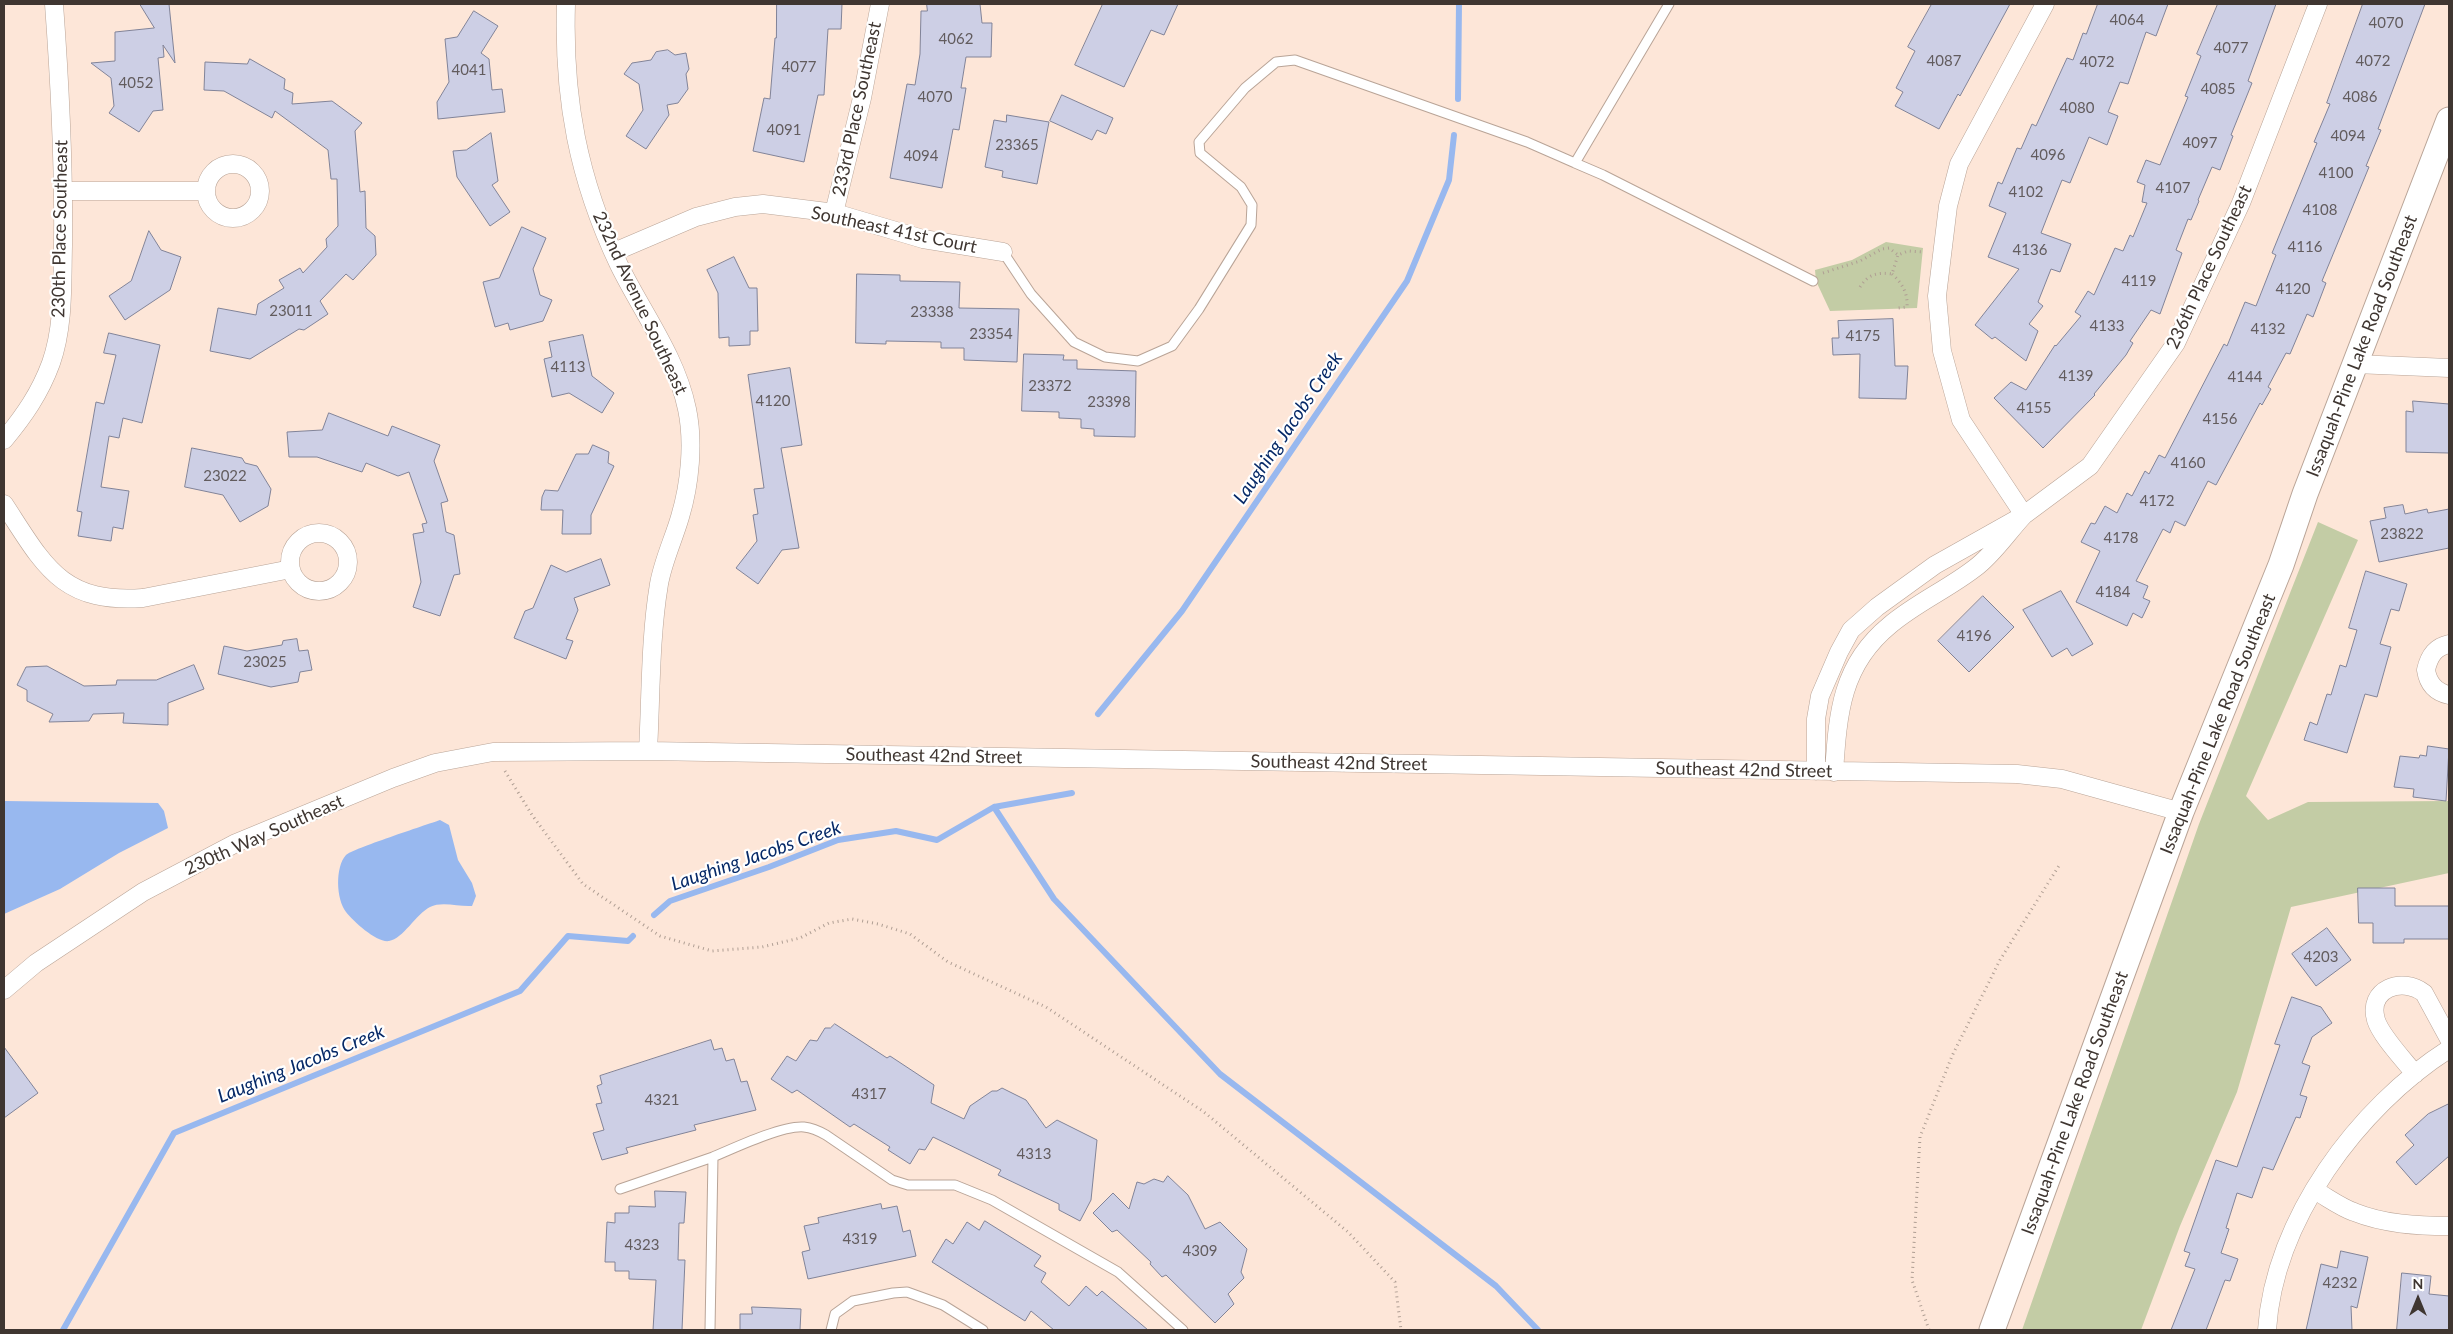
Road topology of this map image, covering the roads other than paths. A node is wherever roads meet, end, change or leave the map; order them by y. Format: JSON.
{"nodes":[{"id":1,"x":54,"y":4,"type":"edge"},
{"id":2,"x":566,"y":4,"type":"edge"},
{"id":3,"x":880,"y":4,"type":"edge"},
{"id":4,"x":1669,"y":4,"type":"edge"},
{"id":5,"x":2044,"y":4,"type":"edge"},
{"id":6,"x":2318,"y":4,"type":"edge"},
{"id":7,"x":2449,"y":120,"type":"edge"},
{"id":8,"x":1575,"y":163,"type":"junction"},
{"id":9,"x":63,"y":191,"type":"junction"},
{"id":10,"x":205,"y":191,"type":"dead end"},
{"id":11,"x":834,"y":214,"type":"junction"},
{"id":12,"x":614,"y":252,"type":"junction"},
{"id":13,"x":1003,"y":252,"type":"joint"},
{"id":14,"x":1811,"y":280,"type":"road end"},
{"id":15,"x":2356,"y":364,"type":"junction"},
{"id":16,"x":2449,"y":368,"type":"edge"},
{"id":17,"x":4,"y":440,"type":"edge"},
{"id":18,"x":4,"y":504,"type":"edge"},
{"id":19,"x":2024,"y":515,"type":"junction"},
{"id":20,"x":291,"y":570,"type":"dead end"},
{"id":21,"x":2449,"y":644,"type":"edge"},
{"id":22,"x":2449,"y":695,"type":"edge"},
{"id":23,"x":648,"y":751,"type":"junction"},
{"id":24,"x":493,"y":752,"type":"joint"},
{"id":25,"x":1816,"y":771,"type":"junction"},
{"id":26,"x":1834,"y":772,"type":"junction"},
{"id":27,"x":2181,"y":812,"type":"junction"},
{"id":28,"x":4,"y":990,"type":"edge"},
{"id":29,"x":2449,"y":1039,"type":"edge"},
{"id":30,"x":2443,"y":1054,"type":"edge"},
{"id":31,"x":2415,"y":1074,"type":"junction"},
{"id":32,"x":713,"y":1157,"type":"junction"},
{"id":33,"x":620,"y":1189,"type":"dead end"},
{"id":34,"x":2314,"y":1190,"type":"junction"},
{"id":35,"x":2449,"y":1226,"type":"edge"},
{"id":36,"x":710,"y":1330,"type":"edge"},
{"id":37,"x":831,"y":1330,"type":"edge"},
{"id":38,"x":983,"y":1330,"type":"edge"},
{"id":39,"x":1183,"y":1330,"type":"edge"},
{"id":40,"x":1992,"y":1330,"type":"edge"},
{"id":41,"x":2267,"y":1330,"type":"edge"}],
"edges":[{"from":1,"to":9,"type":"street","name":"230th Place Southeast"},
{"from":2,"to":12,"type":"street","name":"232nd Avenue Southeast"},
{"from":3,"to":11,"type":"street","name":"233rd Place Southeast"},
{"from":4,"to":8,"type":"lane"},
{"from":5,"to":19,"type":"street"},
{"from":6,"to":19,"type":"street","name":"236th Place Southeast"},
{"from":7,"to":15,"type":"main road","name":"Issaquah-Pine Lake Road Southeast"},
{"from":8,"to":13,"type":"lane"},
{"from":8,"to":14,"type":"lane"},
{"from":9,"to":10,"type":"street"},
{"from":9,"to":17,"type":"street","name":"230th Place Southeast"},
{"from":11,"to":12,"type":"street","name":"Southeast 41st Court"},
{"from":11,"to":13,"type":"street","name":"Southeast 41st Court"},
{"from":12,"to":23,"type":"street","name":"232nd Avenue Southeast"},
{"from":15,"to":16,"type":"street"},
{"from":15,"to":27,"type":"main road","name":"Issaquah-Pine Lake Road Southeast"},
{"from":18,"to":20,"type":"street"},
{"from":19,"to":25,"type":"street","name":"236th Place Southeast"},
{"from":19,"to":26,"type":"street","name":"236th Place Southeast"},
{"from":21,"to":22,"type":"street"},
{"from":23,"to":24,"type":"street","name":"Southeast 42nd Street"},
{"from":23,"to":25,"type":"street","name":"Southeast 42nd Street"},
{"from":24,"to":28,"type":"street","name":"230th Way Southeast"},
{"from":25,"to":26,"type":"street","name":"Southeast 42nd Street"},
{"from":26,"to":27,"type":"street","name":"Southeast 42nd Street"},
{"from":27,"to":40,"type":"main road","name":"Issaquah-Pine Lake Road Southeast"},
{"from":29,"to":31,"type":"street"},
{"from":30,"to":31,"type":"street"},
{"from":31,"to":34,"type":"street"},
{"from":32,"to":33,"type":"lane"},
{"from":32,"to":36,"type":"lane"},
{"from":32,"to":39,"type":"lane"},
{"from":34,"to":35,"type":"street"},
{"from":34,"to":41,"type":"street"},
{"from":37,"to":38,"type":"lane"}]}
